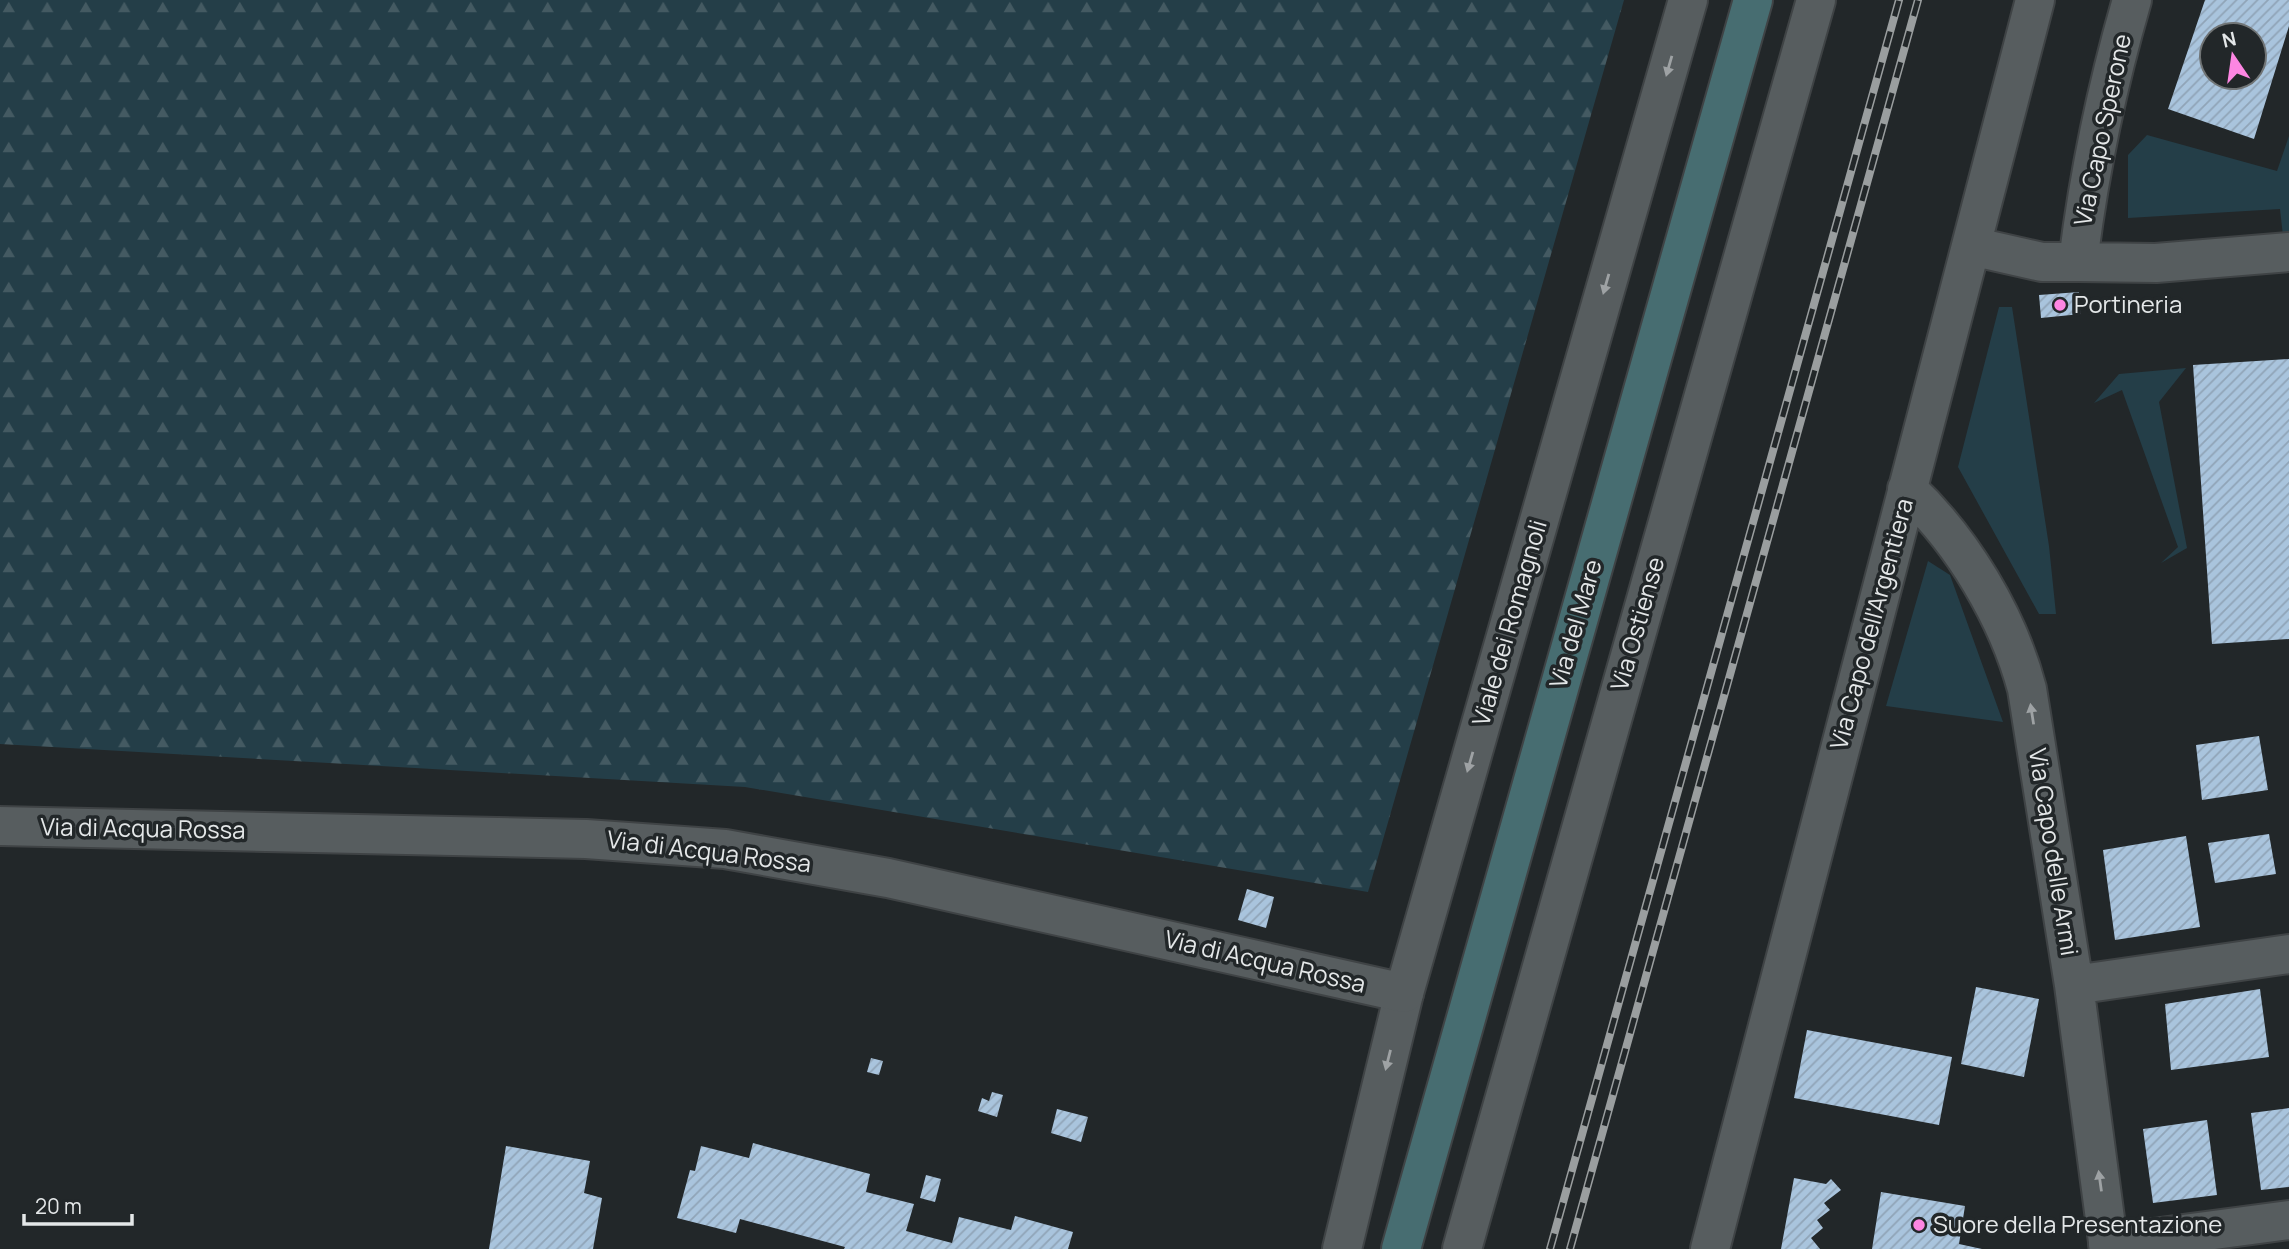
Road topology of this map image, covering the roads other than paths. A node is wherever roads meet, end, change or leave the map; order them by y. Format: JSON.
{"nodes":[{"id":1,"x":1688,"y":0,"type":"edge"},
{"id":2,"x":1753,"y":0,"type":"edge"},
{"id":3,"x":1816,"y":0,"type":"edge"},
{"id":4,"x":2035,"y":0,"type":"edge"},
{"id":5,"x":2132,"y":0,"type":"edge"},
{"id":6,"x":1971,"y":246,"type":"junction"},
{"id":7,"x":2289,"y":252,"type":"edge"},
{"id":8,"x":2078,"y":262,"type":"junction"},
{"id":9,"x":1907,"y":489,"type":"junction"},
{"id":10,"x":0,"y":826,"type":"edge"},
{"id":11,"x":2289,"y":954,"type":"edge"},
{"id":12,"x":2074,"y":985,"type":"junction"},
{"id":13,"x":1404,"y":993,"type":"junction"},
{"id":14,"x":2289,"y":1220,"type":"edge"},
{"id":15,"x":2109,"y":1246,"type":"edge"},
{"id":16,"x":1342,"y":1249,"type":"edge"},
{"id":17,"x":1401,"y":1249,"type":"edge"},
{"id":18,"x":1462,"y":1249,"type":"edge"},
{"id":19,"x":1710,"y":1249,"type":"edge"}],
"edges":[{"from":1,"to":13,"type":"street","name":"Viale dei Romagnoli","one_way":true},
{"from":2,"to":17,"type":"main road","name":"Via del Mare"},
{"from":3,"to":18,"type":"street","name":"Via Ostiense"},
{"from":4,"to":6,"type":"street","name":"Via Capo dell'Argentiera"},
{"from":5,"to":8,"type":"street","name":"Via Capo Sperone"},
{"from":6,"to":8,"type":"street","name":"Via Capo Sperone"},
{"from":6,"to":9,"type":"street","name":"Via Capo dell'Argentiera"},
{"from":7,"to":8,"type":"street","name":"Via Capo Sperone"},
{"from":12,"to":9,"type":"street","name":"Via Capo delle Armi","one_way":true},
{"from":9,"to":19,"type":"street","name":"Via Capo dell'Argentiera"},
{"from":10,"to":13,"type":"street","name":"Via di Acqua Rossa"},
{"from":11,"to":12,"type":"street"},
{"from":15,"to":12,"type":"street","name":"Via Capo delle Armi","one_way":true},
{"from":13,"to":16,"type":"street","name":"Viale dei Romagnoli","one_way":true},
{"from":14,"to":15,"type":"street"}]}
